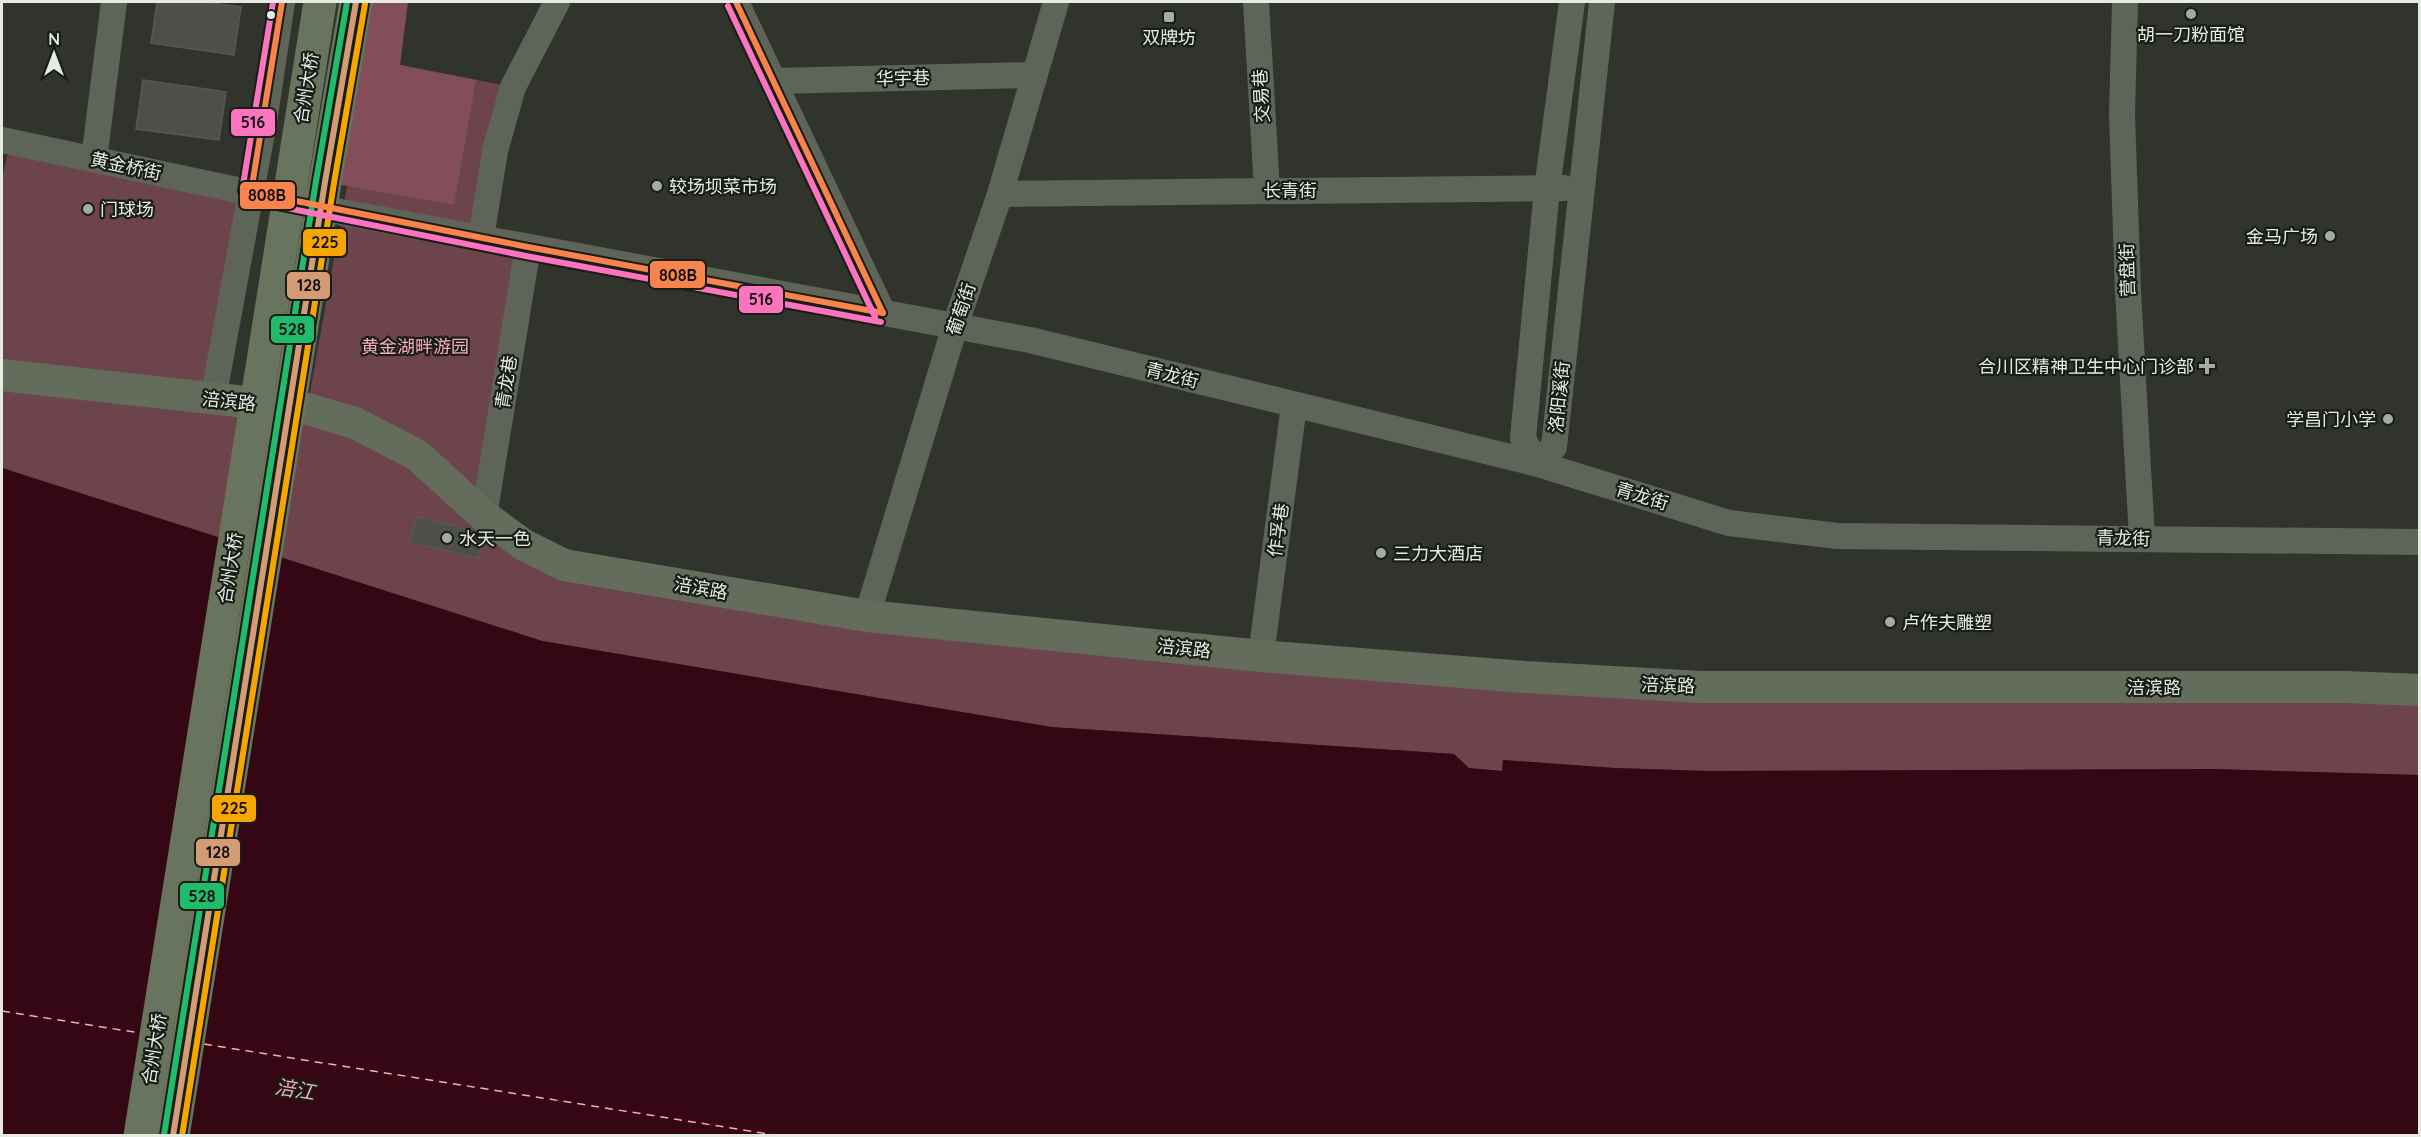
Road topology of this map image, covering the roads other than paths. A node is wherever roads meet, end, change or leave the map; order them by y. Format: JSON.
{"nodes":[{"id":1,"x":114,"y":2,"type":"edge"},
{"id":2,"x":282,"y":2,"type":"edge"},
{"id":3,"x":320,"y":2,"type":"edge"},
{"id":4,"x":356,"y":2,"type":"edge"},
{"id":5,"x":557,"y":2,"type":"edge"},
{"id":6,"x":736,"y":2,"type":"edge"},
{"id":7,"x":1056,"y":2,"type":"edge"},
{"id":8,"x":1256,"y":2,"type":"edge"},
{"id":9,"x":1572,"y":2,"type":"edge"},
{"id":10,"x":1602,"y":2,"type":"edge"},
{"id":11,"x":2125,"y":2,"type":"edge"},
{"id":12,"x":1033,"y":75,"type":"junction"},
{"id":13,"x":774,"y":81,"type":"junction"},
{"id":14,"x":2,"y":140,"type":"edge"},
{"id":15,"x":94,"y":159,"type":"junction"},
{"id":16,"x":1580,"y":187,"type":"junction"},
{"id":17,"x":1547,"y":189,"type":"junction"},
{"id":18,"x":1267,"y":190,"type":"junction"},
{"id":19,"x":251,"y":192,"type":"junction"},
{"id":20,"x":1000,"y":194,"type":"junction"},
{"id":21,"x":481,"y":238,"type":"junction"},
{"id":22,"x":528,"y":247,"type":"junction"},
{"id":23,"x":882,"y":313,"type":"junction"},
{"id":24,"x":955,"y":326,"type":"junction"},
{"id":25,"x":2,"y":375,"type":"edge"},
{"id":26,"x":213,"y":399,"type":"junction"},
{"id":27,"x":1294,"y":405,"type":"junction"},
{"id":28,"x":1535,"y":463,"type":"junction"},
{"id":29,"x":484,"y":516,"type":"junction"},
{"id":30,"x":2142,"y":538,"type":"junction"},
{"id":31,"x":2420,"y":542,"type":"edge"},
{"id":32,"x":867,"y":616,"type":"junction"},
{"id":33,"x":1261,"y":656,"type":"junction"},
{"id":34,"x":2420,"y":690,"type":"edge"},
{"id":35,"x":140,"y":1136,"type":"edge"},
{"id":36,"x":173,"y":1136,"type":"edge"}],
"edges":[{"from":1,"to":15,"type":"street"},
{"from":2,"to":19,"type":"street"},
{"from":3,"to":35,"type":"highway","name":"合州大桥","bridge":true},
{"from":4,"to":36,"type":"highway","name":"合州大桥","bridge":true},
{"from":5,"to":21,"type":"street"},
{"from":6,"to":13,"type":"street"},
{"from":7,"to":12,"type":"street","name":"葡萄街"},
{"from":8,"to":18,"type":"street","name":"交易巷"},
{"from":9,"to":17,"type":"street","name":"洛阳溪街"},
{"from":10,"to":16,"type":"street","name":"洛阳溪街"},
{"from":11,"to":30,"type":"street","name":"营盘街"},
{"from":12,"to":13,"type":"street","name":"华宇巷"},
{"from":12,"to":20,"type":"street","name":"葡萄街"},
{"from":13,"to":23,"type":"street"},
{"from":14,"to":15,"type":"street","name":"黄金桥街"},
{"from":15,"to":19,"type":"street","name":"黄金桥街"},
{"from":16,"to":17,"type":"street","name":"长青街"},
{"from":16,"to":28,"type":"street","name":"洛阳溪街"},
{"from":17,"to":18,"type":"street","name":"长青街"},
{"from":17,"to":28,"type":"street","name":"洛阳溪街"},
{"from":18,"to":20,"type":"street","name":"长青街"},
{"from":19,"to":21,"type":"street","name":"黄金桥街"},
{"from":19,"to":26,"type":"street"},
{"from":20,"to":24,"type":"street","name":"葡萄街"},
{"from":21,"to":22,"type":"street","name":"黄金桥街"},
{"from":22,"to":23,"type":"street","name":"青龙街"},
{"from":22,"to":29,"type":"street","name":"青龙巷"},
{"from":23,"to":24,"type":"street","name":"青龙街"},
{"from":24,"to":27,"type":"street","name":"青龙街"},
{"from":24,"to":32,"type":"street","name":"葡萄街"},
{"from":25,"to":26,"type":"main road","name":"涪滨路"},
{"from":26,"to":29,"type":"main road","name":"涪滨路"},
{"from":27,"to":28,"type":"street","name":"青龙街"},
{"from":27,"to":33,"type":"street","name":"作孚巷"},
{"from":28,"to":30,"type":"street","name":"青龙街"},
{"from":29,"to":32,"type":"main road","name":"涪滨路"},
{"from":30,"to":31,"type":"street","name":"青龙街"},
{"from":32,"to":33,"type":"main road","name":"涪滨路"},
{"from":33,"to":34,"type":"main road","name":"涪滨路"}]}
